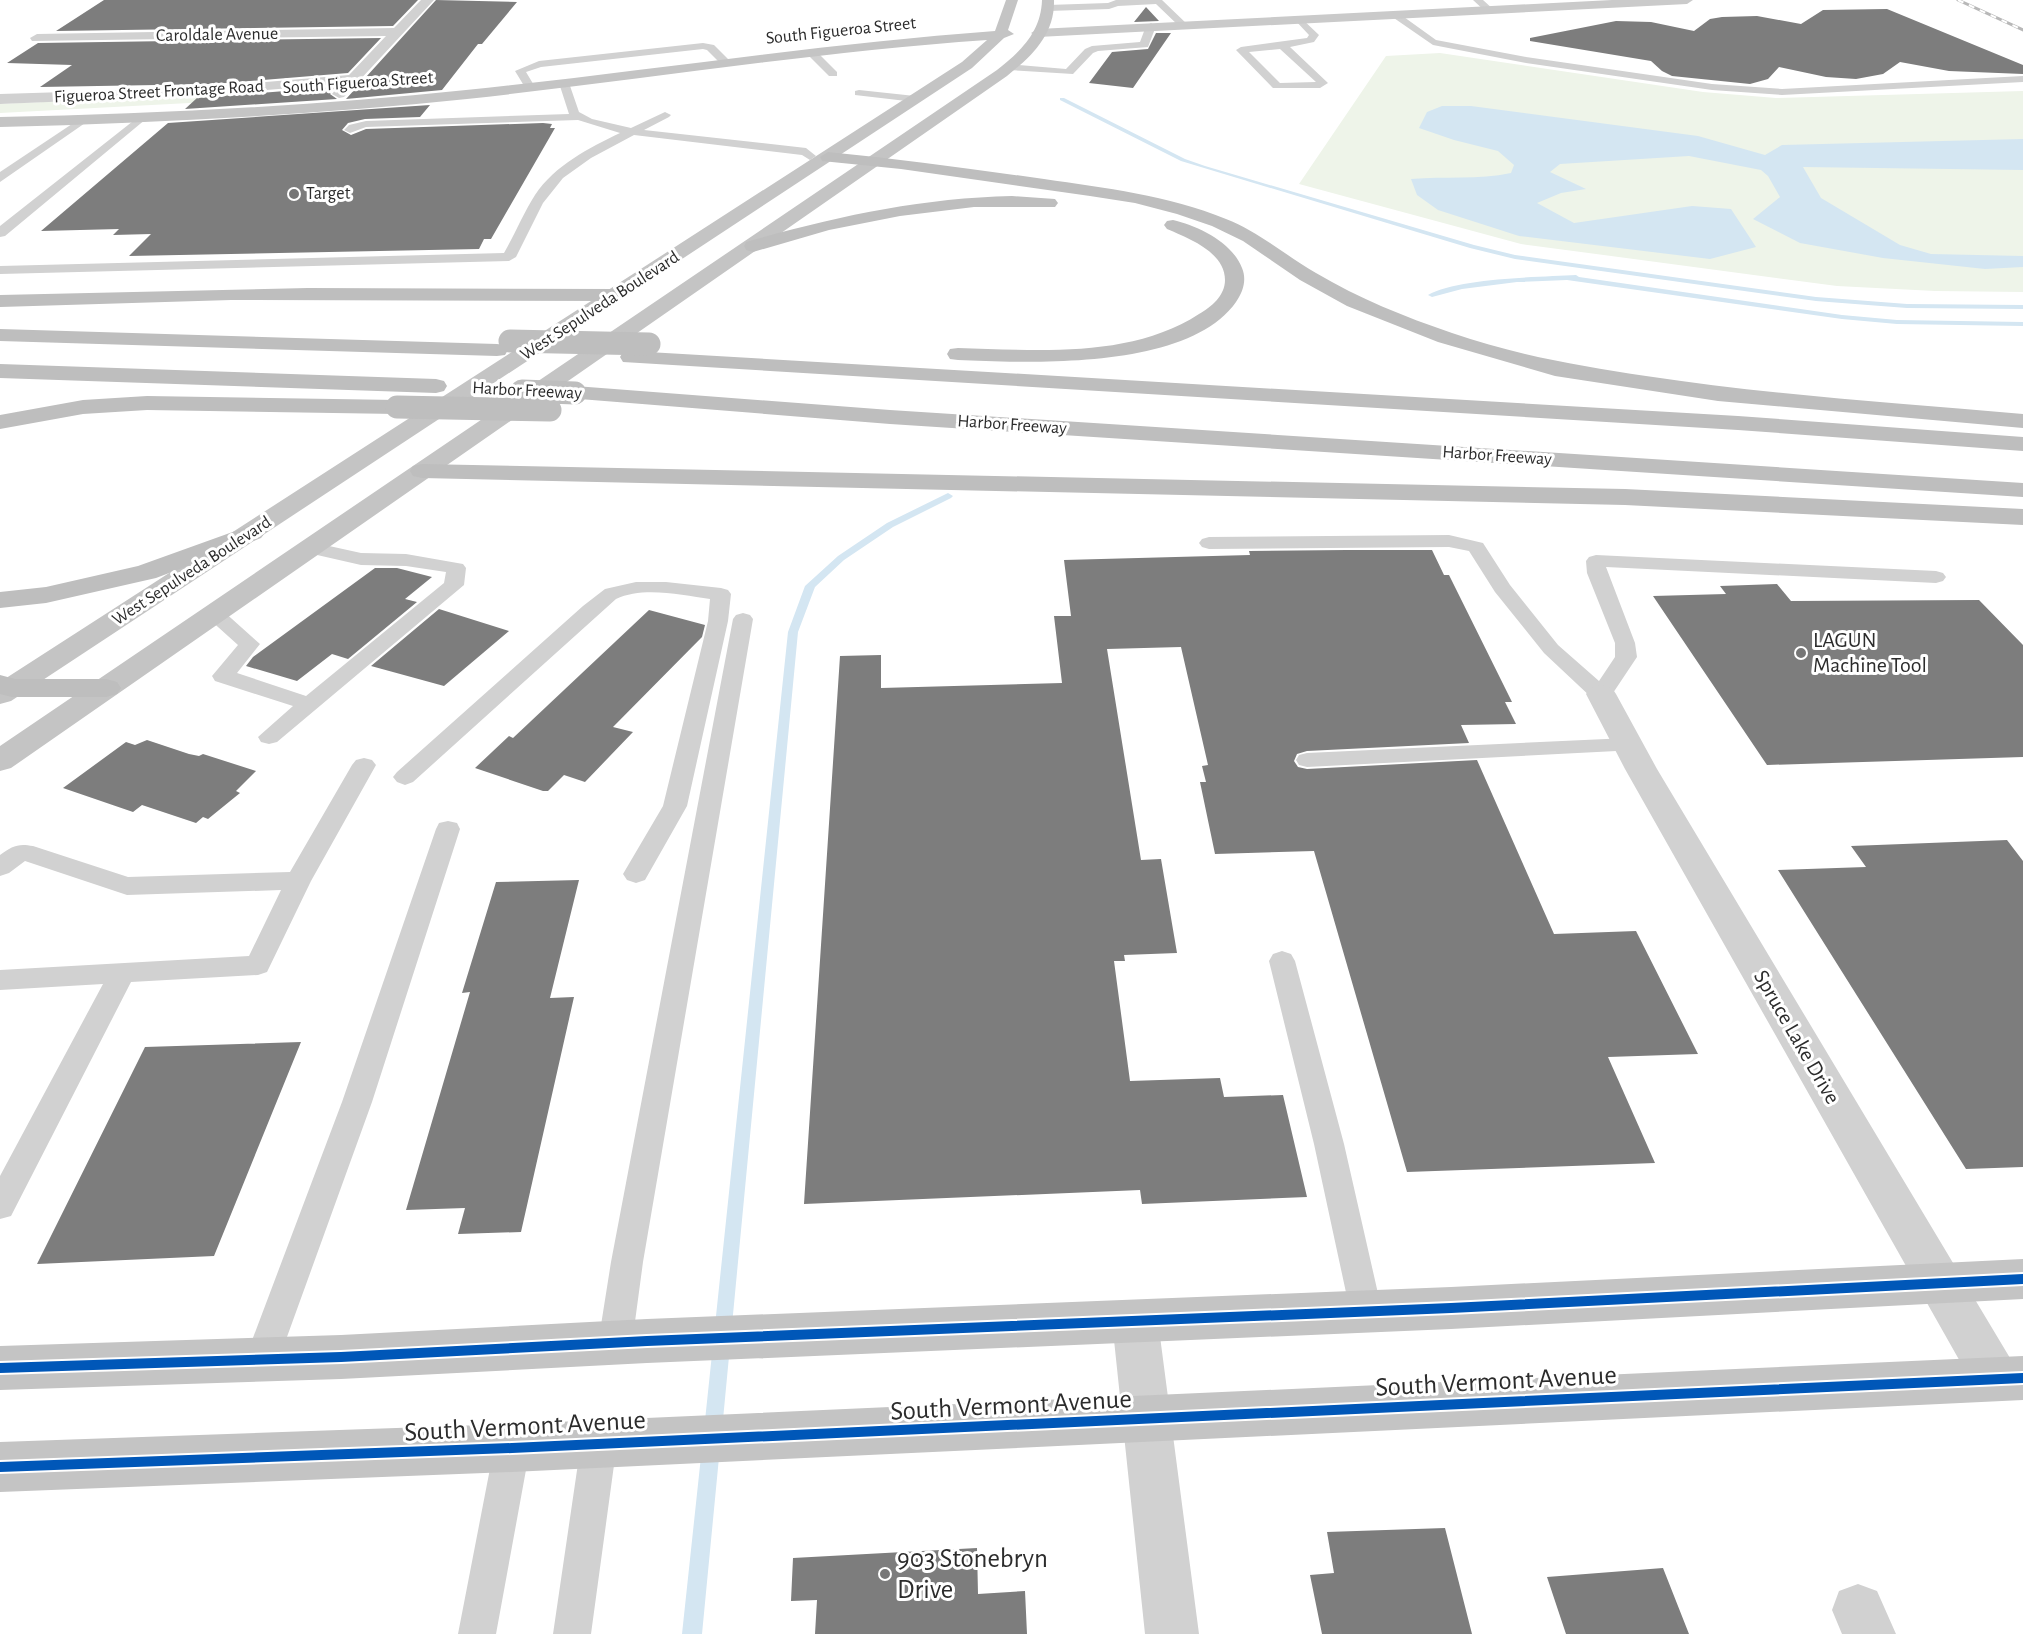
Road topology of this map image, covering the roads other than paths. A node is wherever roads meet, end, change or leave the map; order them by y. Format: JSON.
{"nodes":[{"id":1,"x":428,"y":0,"type":"edge"},
{"id":2,"x":1012,"y":0,"type":"edge"},
{"id":3,"x":1478,"y":0,"type":"edge"},
{"id":4,"x":1687,"y":0,"type":"edge"},
{"id":5,"x":1048,"y":4,"type":"edge"},
{"id":6,"x":1489,"y":10,"type":"junction"},
{"id":7,"x":1394,"y":14,"type":"junction"},
{"id":8,"x":1299,"y":19,"type":"junction"},
{"id":9,"x":1183,"y":25,"type":"junction"},
{"id":10,"x":1151,"y":26,"type":"junction"},
{"id":11,"x":397,"y":32,"type":"junction"},
{"id":12,"x":1038,"y":33,"type":"junction"},
{"id":13,"x":1000,"y":35,"type":"junction"},
{"id":14,"x":37,"y":38,"type":"dead end"},
{"id":15,"x":1282,"y":46,"type":"junction"},
{"id":16,"x":860,"y":49,"type":"junction"},
{"id":17,"x":813,"y":54,"type":"junction"},
{"id":18,"x":956,"y":59,"type":"junction"},
{"id":19,"x":727,"y":64,"type":"junction"},
{"id":20,"x":1008,"y":67,"type":"junction"},
{"id":21,"x":834,"y":74,"type":"dead end"},
{"id":22,"x":353,"y":79,"type":"junction"},
{"id":23,"x":2023,"y":79,"type":"edge"},
{"id":24,"x":564,"y":83,"type":"junction"},
{"id":25,"x":530,"y":87,"type":"junction"},
{"id":26,"x":859,"y":93,"type":"dead end"},
{"id":27,"x":0,"y":99,"type":"edge"},
{"id":28,"x":915,"y":99,"type":"junction"},
{"id":29,"x":328,"y":105,"type":"junction"},
{"id":30,"x":665,"y":115,"type":"dead end"},
{"id":31,"x":142,"y":117,"type":"junction"},
{"id":32,"x":578,"y":117,"type":"junction"},
{"id":33,"x":84,"y":119,"type":"junction"},
{"id":34,"x":0,"y":122,"type":"edge"},
{"id":35,"x":350,"y":130,"type":"dead end"},
{"id":36,"x":635,"y":132,"type":"junction"},
{"id":37,"x":819,"y":156,"type":"junction"},
{"id":38,"x":875,"y":162,"type":"junction"},
{"id":39,"x":0,"y":178,"type":"edge"},
{"id":40,"x":0,"y":233,"type":"edge"},
{"id":41,"x":753,"y":246,"type":"junction"},
{"id":42,"x":0,"y":270,"type":"edge"},
{"id":43,"x":616,"y":296,"type":"junction"},
{"id":44,"x":0,"y":301,"type":"edge"},
{"id":45,"x":0,"y":335,"type":"edge"},
{"id":46,"x":640,"y":350,"type":"junction"},
{"id":47,"x":875,"y":351,"type":"dead end"},
{"id":48,"x":935,"y":353,"type":"dead end"},
{"id":49,"x":0,"y":371,"type":"edge"},
{"id":50,"x":890,"y":417,"type":"junction"},
{"id":51,"x":2023,"y":421,"type":"edge"},
{"id":52,"x":0,"y":422,"type":"edge"},
{"id":53,"x":2023,"y":444,"type":"edge"},
{"id":54,"x":422,"y":471,"type":"junction"},
{"id":55,"x":2023,"y":490,"type":"edge"},
{"id":56,"x":2023,"y":517,"type":"edge"},
{"id":57,"x":252,"y":532,"type":"junction"},
{"id":58,"x":1209,"y":543,"type":"dead end"},
{"id":59,"x":311,"y":548,"type":"junction"},
{"id":60,"x":1936,"y":577,"type":"dead end"},
{"id":61,"x":0,"y":600,"type":"edge"},
{"id":62,"x":214,"y":614,"type":"junction"},
{"id":63,"x":743,"y":619,"type":"dead end"},
{"id":64,"x":106,"y":688,"type":"junction"},
{"id":65,"x":4,"y":689,"type":"edge"},
{"id":66,"x":1601,"y":694,"type":"junction"},
{"id":67,"x":309,"y":704,"type":"junction"},
{"id":68,"x":269,"y":737,"type":"dead end"},
{"id":69,"x":1628,"y":745,"type":"junction"},
{"id":70,"x":1307,"y":760,"type":"dead end"},
{"id":71,"x":0,"y":761,"type":"edge"},
{"id":72,"x":364,"y":765,"type":"dead end"},
{"id":73,"x":405,"y":777,"type":"dead end"},
{"id":74,"x":448,"y":829,"type":"dead end"},
{"id":75,"x":0,"y":867,"type":"edge"},
{"id":76,"x":636,"y":874,"type":"dead end"},
{"id":77,"x":298,"y":881,"type":"junction"},
{"id":78,"x":1282,"y":960,"type":"dead end"},
{"id":79,"x":123,"y":972,"type":"junction"},
{"id":80,"x":5,"y":987,"type":"edge"},
{"id":81,"x":0,"y":1206,"type":"edge"},
{"id":82,"x":2023,"y":1279,"type":"edge"},
{"id":83,"x":1940,"y":1283,"type":"junction"},
{"id":84,"x":1366,"y":1311,"type":"junction"},
{"id":85,"x":1135,"y":1321,"type":"junction"},
{"id":86,"x":631,"y":1342,"type":"junction"},
{"id":87,"x":262,"y":1359,"type":"junction"},
{"id":88,"x":0,"y":1368,"type":"edge"},
{"id":89,"x":2009,"y":1378,"type":"edge"},
{"id":90,"x":1147,"y":1419,"type":"junction"},
{"id":91,"x":617,"y":1443,"type":"junction"},
{"id":92,"x":512,"y":1448,"type":"junction"},
{"id":93,"x":0,"y":1467,"type":"edge"},
{"id":94,"x":477,"y":1634,"type":"edge"},
{"id":95,"x":572,"y":1634,"type":"edge"},
{"id":96,"x":1172,"y":1634,"type":"edge"}],
"edges":[{"from":1,"to":11,"type":"street"},
{"from":2,"to":13,"type":"main road","name":"West Sepulveda Boulevard"},
{"from":3,"to":6,"type":"lane"},
{"from":4,"to":6,"type":"main road","name":"South Figueroa Street"},
{"from":5,"to":9,"type":"lane"},
{"from":5,"to":12,"type":"main road","name":"West Sepulveda Boulevard"},
{"from":6,"to":7,"type":"main road","name":"South Figueroa Street"},
{"from":7,"to":8,"type":"main road","name":"South Figueroa Street"},
{"from":7,"to":23,"type":"lane"},
{"from":8,"to":9,"type":"main road","name":"South Figueroa Street"},
{"from":8,"to":15,"type":"lane"},
{"from":9,"to":10,"type":"main road","name":"South Figueroa Street"},
{"from":10,"to":12,"type":"main road","name":"South Figueroa Street"},
{"from":10,"to":20,"type":"lane"},
{"from":11,"to":14,"type":"street","name":"Caroldale Avenue"},
{"from":11,"to":22,"type":"street"},
{"from":12,"to":13,"type":"main road","name":"South Figueroa Street"},
{"from":12,"to":20,"type":"main road","name":"West Sepulveda Boulevard"},
{"from":13,"to":16,"type":"main road","name":"South Figueroa Street"},
{"from":13,"to":18,"type":"main road","name":"West Sepulveda Boulevard"},
{"from":15,"to":15,"type":"lane"},
{"from":16,"to":17,"type":"main road","name":"South Figueroa Street"},
{"from":16,"to":18,"type":"main road"},
{"from":17,"to":19,"type":"main road","name":"South Figueroa Street"},
{"from":17,"to":21,"type":"lane"},
{"from":18,"to":28,"type":"main road","name":"West Sepulveda Boulevard"},
{"from":19,"to":24,"type":"main road","name":"South Figueroa Street"},
{"from":19,"to":25,"type":"lane"},
{"from":20,"to":38,"type":"main road","name":"West Sepulveda Boulevard"},
{"from":22,"to":27,"type":"street","name":"Figueroa Street Frontage Road"},
{"from":22,"to":29,"type":"street"},
{"from":24,"to":25,"type":"main road","name":"South Figueroa Street"},
{"from":24,"to":32,"type":"lane"},
{"from":25,"to":29,"type":"main road","name":"South Figueroa Street"},
{"from":26,"to":28,"type":"lane"},
{"from":28,"to":37,"type":"main road","name":"West Sepulveda Boulevard"},
{"from":29,"to":31,"type":"main road","name":"South Figueroa Street"},
{"from":30,"to":36,"type":"lane"},
{"from":31,"to":33,"type":"main road","name":"South Figueroa Street"},
{"from":31,"to":40,"type":"lane"},
{"from":32,"to":35,"type":"lane"},
{"from":32,"to":36,"type":"lane"},
{"from":33,"to":34,"type":"main road","name":"South Figueroa Street"},
{"from":33,"to":39,"type":"lane"},
{"from":36,"to":37,"type":"lane"},
{"from":36,"to":42,"type":"lane"},
{"from":37,"to":38,"type":"highway"},
{"from":37,"to":43,"type":"main road","name":"West Sepulveda Boulevard"},
{"from":38,"to":41,"type":"main road","name":"West Sepulveda Boulevard"},
{"from":38,"to":51,"type":"highway"},
{"from":41,"to":48,"type":"highway"},
{"from":41,"to":54,"type":"main road","name":"West Sepulveda Boulevard"},
{"from":43,"to":44,"type":"highway"},
{"from":43,"to":57,"type":"main road","name":"West Sepulveda Boulevard"},
{"from":45,"to":46,"type":"highway","name":"Harbor Freeway"},
{"from":46,"to":47,"type":"highway"},
{"from":46,"to":53,"type":"highway","name":"Harbor Freeway"},
{"from":49,"to":50,"type":"highway","name":"Harbor Freeway","bridge":true},
{"from":50,"to":52,"type":"highway","bridge":true},
{"from":50,"to":55,"type":"highway","name":"Harbor Freeway"},
{"from":54,"to":56,"type":"highway"},
{"from":54,"to":59,"type":"main road","name":"West Sepulveda Boulevard"},
{"from":57,"to":61,"type":"highway"},
{"from":57,"to":65,"type":"main road","name":"West Sepulveda Boulevard"},
{"from":58,"to":66,"type":"lane"},
{"from":59,"to":62,"type":"main road","name":"West Sepulveda Boulevard"},
{"from":59,"to":67,"type":"lane"},
{"from":60,"to":66,"type":"lane"},
{"from":62,"to":64,"type":"main road","name":"West Sepulveda Boulevard"},
{"from":62,"to":67,"type":"lane"},
{"from":63,"to":86,"type":"lane"},
{"from":64,"to":65,"type":"highway"},
{"from":64,"to":71,"type":"main road","name":"West Sepulveda Boulevard"},
{"from":66,"to":69,"type":"street","name":"Spruce Lake Drive"},
{"from":67,"to":68,"type":"lane"},
{"from":69,"to":70,"type":"lane"},
{"from":69,"to":83,"type":"street","name":"Spruce Lake Drive"},
{"from":72,"to":77,"type":"lane"},
{"from":73,"to":76,"type":"lane"},
{"from":74,"to":87,"type":"lane"},
{"from":75,"to":77,"type":"lane"},
{"from":77,"to":79,"type":"lane"},
{"from":78,"to":84,"type":"lane"},
{"from":79,"to":80,"type":"lane"},
{"from":79,"to":81,"type":"lane"},
{"from":82,"to":83,"type":"main road"},
{"from":83,"to":84,"type":"main road"},
{"from":83,"to":89,"type":"street","name":"Spruce Lake Drive"},
{"from":84,"to":85,"type":"main road"},
{"from":85,"to":86,"type":"main road"},
{"from":85,"to":90,"type":"street"},
{"from":86,"to":87,"type":"main road"},
{"from":87,"to":88,"type":"main road"},
{"from":89,"to":90,"type":"main road","name":"South Vermont Avenue"},
{"from":90,"to":91,"type":"main road","name":"South Vermont Avenue"},
{"from":90,"to":96,"type":"street"},
{"from":91,"to":92,"type":"main road","name":"South Vermont Avenue"},
{"from":91,"to":95,"type":"lane"},
{"from":92,"to":93,"type":"main road","name":"South Vermont Avenue"},
{"from":92,"to":94,"type":"lane"}]}
